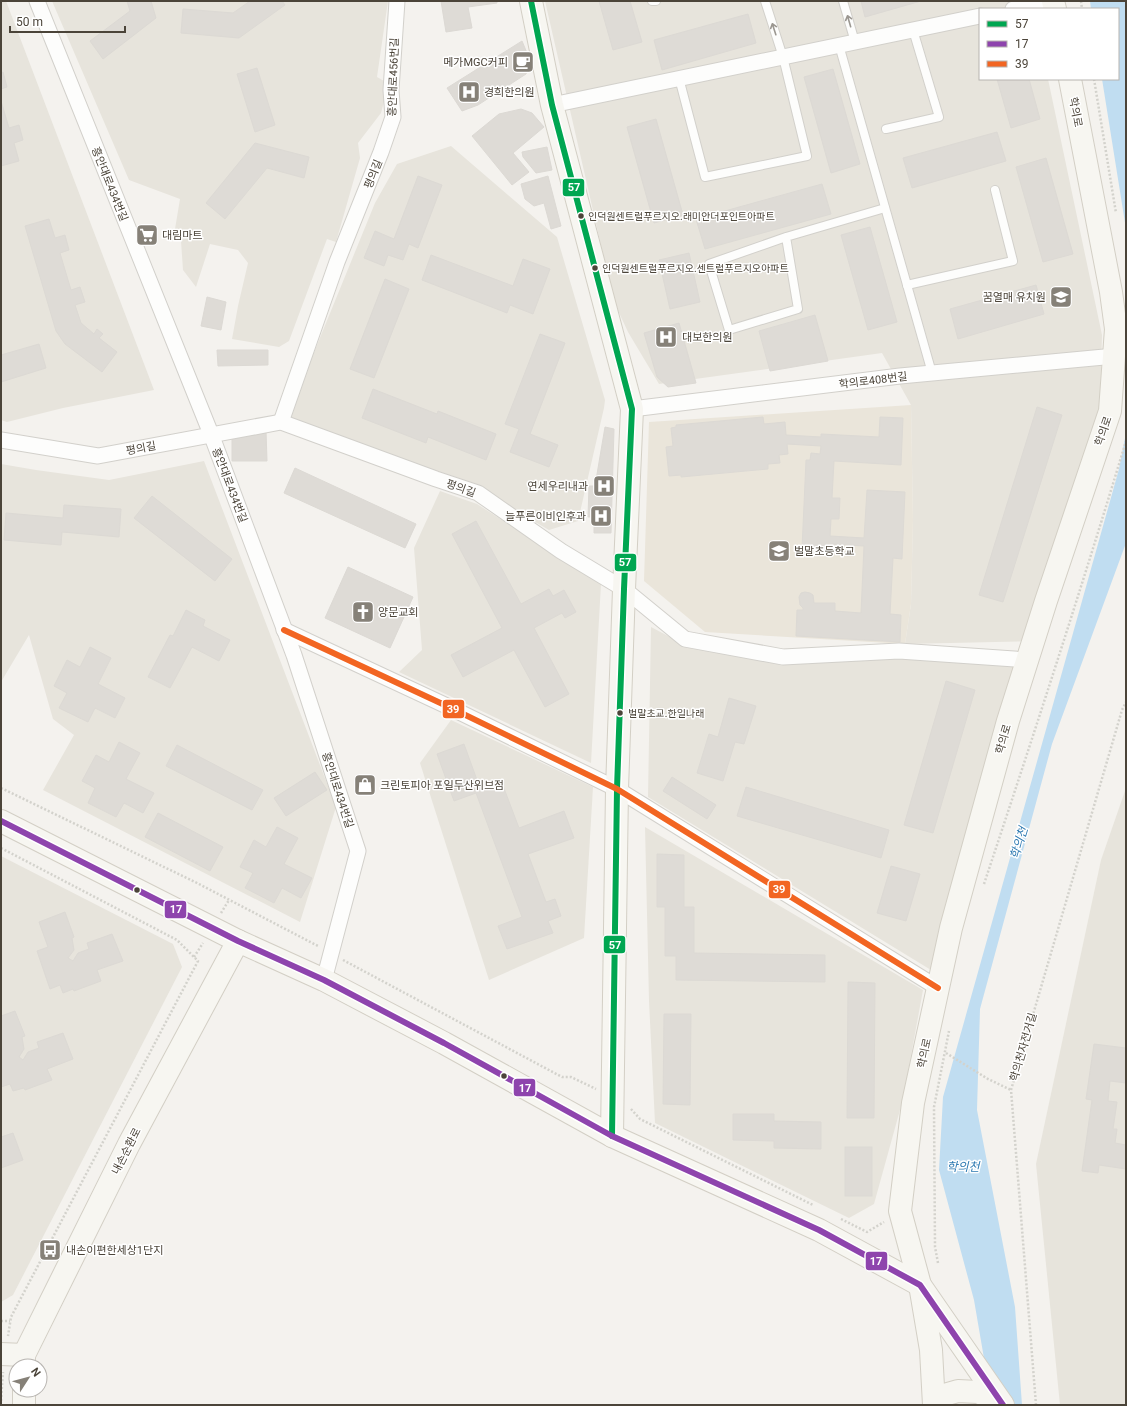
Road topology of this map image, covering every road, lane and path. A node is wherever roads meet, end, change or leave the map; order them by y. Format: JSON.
{"nodes":[{"id":1,"x":37,"y":1,"type":"edge"},
{"id":2,"x":397,"y":1,"type":"edge"},
{"id":3,"x":531,"y":1,"type":"edge"},
{"id":4,"x":652,"y":1,"type":"edge"},
{"id":5,"x":656,"y":1,"type":"edge"},
{"id":6,"x":765,"y":1,"type":"edge"},
{"id":7,"x":843,"y":1,"type":"edge"},
{"id":8,"x":1052,"y":1,"type":"edge"},
{"id":9,"x":1018,"y":8,"type":"edge"},
{"id":10,"x":979,"y":16,"type":"edge"},
{"id":11,"x":913,"y":30,"type":"junction"},
{"id":12,"x":855,"y":42,"type":"junction"},
{"id":13,"x":838,"y":45,"type":"junction"},
{"id":14,"x":783,"y":57,"type":"junction"},
{"id":15,"x":679,"y":78,"type":"junction"},
{"id":16,"x":1070,"y":80,"type":"edge"},
{"id":17,"x":1094,"y":80,"type":"edge"},
{"id":18,"x":552,"y":105,"type":"junction"},
{"id":19,"x":886,"y":129,"type":"dead end"},
{"id":20,"x":381,"y":152,"type":"joint"},
{"id":21,"x":995,"y":190,"type":"dead end"},
{"id":22,"x":885,"y":208,"type":"junction"},
{"id":23,"x":1117,"y":217,"type":"dead end"},
{"id":24,"x":786,"y":237,"type":"junction"},
{"id":25,"x":907,"y":285,"type":"junction"},
{"id":26,"x":1115,"y":356,"type":"junction"},
{"id":27,"x":932,"y":373,"type":"junction"},
{"id":28,"x":632,"y":409,"type":"junction"},
{"id":29,"x":281,"y":422,"type":"junction"},
{"id":30,"x":210,"y":434,"type":"junction"},
{"id":31,"x":1,"y":440,"type":"edge"},
{"id":32,"x":1126,"y":441,"type":"edge"},
{"id":33,"x":624,"y":589,"type":"junction"},
{"id":34,"x":284,"y":630,"type":"junction"},
{"id":35,"x":1028,"y":660,"type":"junction"},
{"id":36,"x":1126,"y":702,"type":"edge"},
{"id":37,"x":1,"y":788,"type":"edge"},
{"id":38,"x":617,"y":789,"type":"junction"},
{"id":39,"x":1,"y":821,"type":"edge"},
{"id":40,"x":1,"y":848,"type":"edge"},
{"id":41,"x":982,"y":890,"type":"dead end"},
{"id":42,"x":238,"y":940,"type":"junction"},
{"id":43,"x":331,"y":953,"type":"junction"},
{"id":44,"x":324,"y":980,"type":"junction"},
{"id":45,"x":938,"y":988,"type":"junction"},
{"id":46,"x":950,"y":1024,"type":"dead end"},
{"id":47,"x":946,"y":1053,"type":"junction"},
{"id":48,"x":1010,"y":1090,"type":"junction"},
{"id":49,"x":612,"y":1098,"type":"junction"},
{"id":50,"x":612,"y":1136,"type":"junction"},
{"id":51,"x":818,"y":1208,"type":"dead end"},
{"id":52,"x":839,"y":1218,"type":"dead end"},
{"id":53,"x":888,"y":1219,"type":"dead end"},
{"id":54,"x":938,"y":1263,"type":"dead end"},
{"id":55,"x":920,"y":1285,"type":"junction"},
{"id":56,"x":1,"y":1321,"type":"edge"},
{"id":57,"x":10,"y":1321,"type":"junction"},
{"id":58,"x":14,"y":1357,"type":"edge"},
{"id":59,"x":2,"y":1381,"type":"edge"},
{"id":60,"x":1,"y":1402,"type":"edge"},
{"id":61,"x":938,"y":1402,"type":"edge"},
{"id":62,"x":1003,"y":1405,"type":"edge"},
{"id":63,"x":1036,"y":1405,"type":"edge"}],
"edges":[{"from":1,"to":30,"type":"street","name":"흥안대로434번길"},
{"from":2,"to":20,"type":"street","name":"흥안대로456번길"},
{"from":3,"to":18,"type":"street"},
{"from":4,"to":5,"type":"lane"},
{"from":14,"to":6,"type":"lane","one_way":true},
{"from":12,"to":7,"type":"lane","one_way":true},
{"from":8,"to":9,"type":"street"},
{"from":10,"to":11,"type":"street"},
{"from":11,"to":12,"type":"street"},
{"from":11,"to":19,"type":"lane"},
{"from":12,"to":13,"type":"street"},
{"from":13,"to":14,"type":"street"},
{"from":13,"to":22,"type":"lane"},
{"from":14,"to":15,"type":"street"},
{"from":14,"to":15,"type":"lane"},
{"from":15,"to":18,"type":"street"},
{"from":16,"to":26,"type":"street","name":"학의로"},
{"from":17,"to":23,"type":"path"},
{"from":18,"to":28,"type":"street"},
{"from":20,"to":29,"type":"street","name":"평의길"},
{"from":21,"to":25,"type":"lane"},
{"from":22,"to":24,"type":"lane"},
{"from":22,"to":25,"type":"lane"},
{"from":24,"to":24,"type":"lane"},
{"from":25,"to":27,"type":"lane"},
{"from":26,"to":27,"type":"street","name":"학의로408번길"},
{"from":26,"to":35,"type":"street","name":"학의로"},
{"from":27,"to":28,"type":"street","name":"학의로408번길"},
{"from":28,"to":33,"type":"street"},
{"from":29,"to":30,"type":"street","name":"평의길"},
{"from":29,"to":33,"type":"street","name":"평의길"},
{"from":30,"to":31,"type":"street","name":"평의길"},
{"from":30,"to":34,"type":"street","name":"흥안대로434번길"},
{"from":32,"to":41,"type":"path"},
{"from":33,"to":35,"type":"street","name":"평의길"},
{"from":33,"to":38,"type":"street"},
{"from":34,"to":38,"type":"street"},
{"from":34,"to":43,"type":"street","name":"흥안대로434번길"},
{"from":35,"to":45,"type":"street","name":"학의로"},
{"from":36,"to":48,"type":"path","name":"학의천자전거길"},
{"from":37,"to":43,"type":"path"},
{"from":38,"to":45,"type":"street"},
{"from":38,"to":49,"type":"street"},
{"from":39,"to":42,"type":"street"},
{"from":40,"to":57,"type":"path"},
{"from":42,"to":44,"type":"street"},
{"from":42,"to":58,"type":"street","name":"내손순환로"},
{"from":43,"to":44,"type":"street","name":"흥안대로434번길"},
{"from":43,"to":49,"type":"path"},
{"from":44,"to":50,"type":"street"},
{"from":45,"to":55,"type":"street","name":"학의로"},
{"from":46,"to":47,"type":"path"},
{"from":47,"to":48,"type":"path"},
{"from":47,"to":54,"type":"path"},
{"from":48,"to":63,"type":"path","name":"학의천자전거길"},
{"from":49,"to":50,"type":"street"},
{"from":49,"to":51,"type":"path"},
{"from":50,"to":55,"type":"street"},
{"from":52,"to":53,"type":"path"},
{"from":55,"to":61,"type":"street","name":"학의로"},
{"from":55,"to":62,"type":"street"},
{"from":56,"to":57,"type":"path"},
{"from":57,"to":58,"type":"path"},
{"from":58,"to":59,"type":"path"},
{"from":59,"to":60,"type":"path"},
{"from":61,"to":62,"type":"street"}]}
